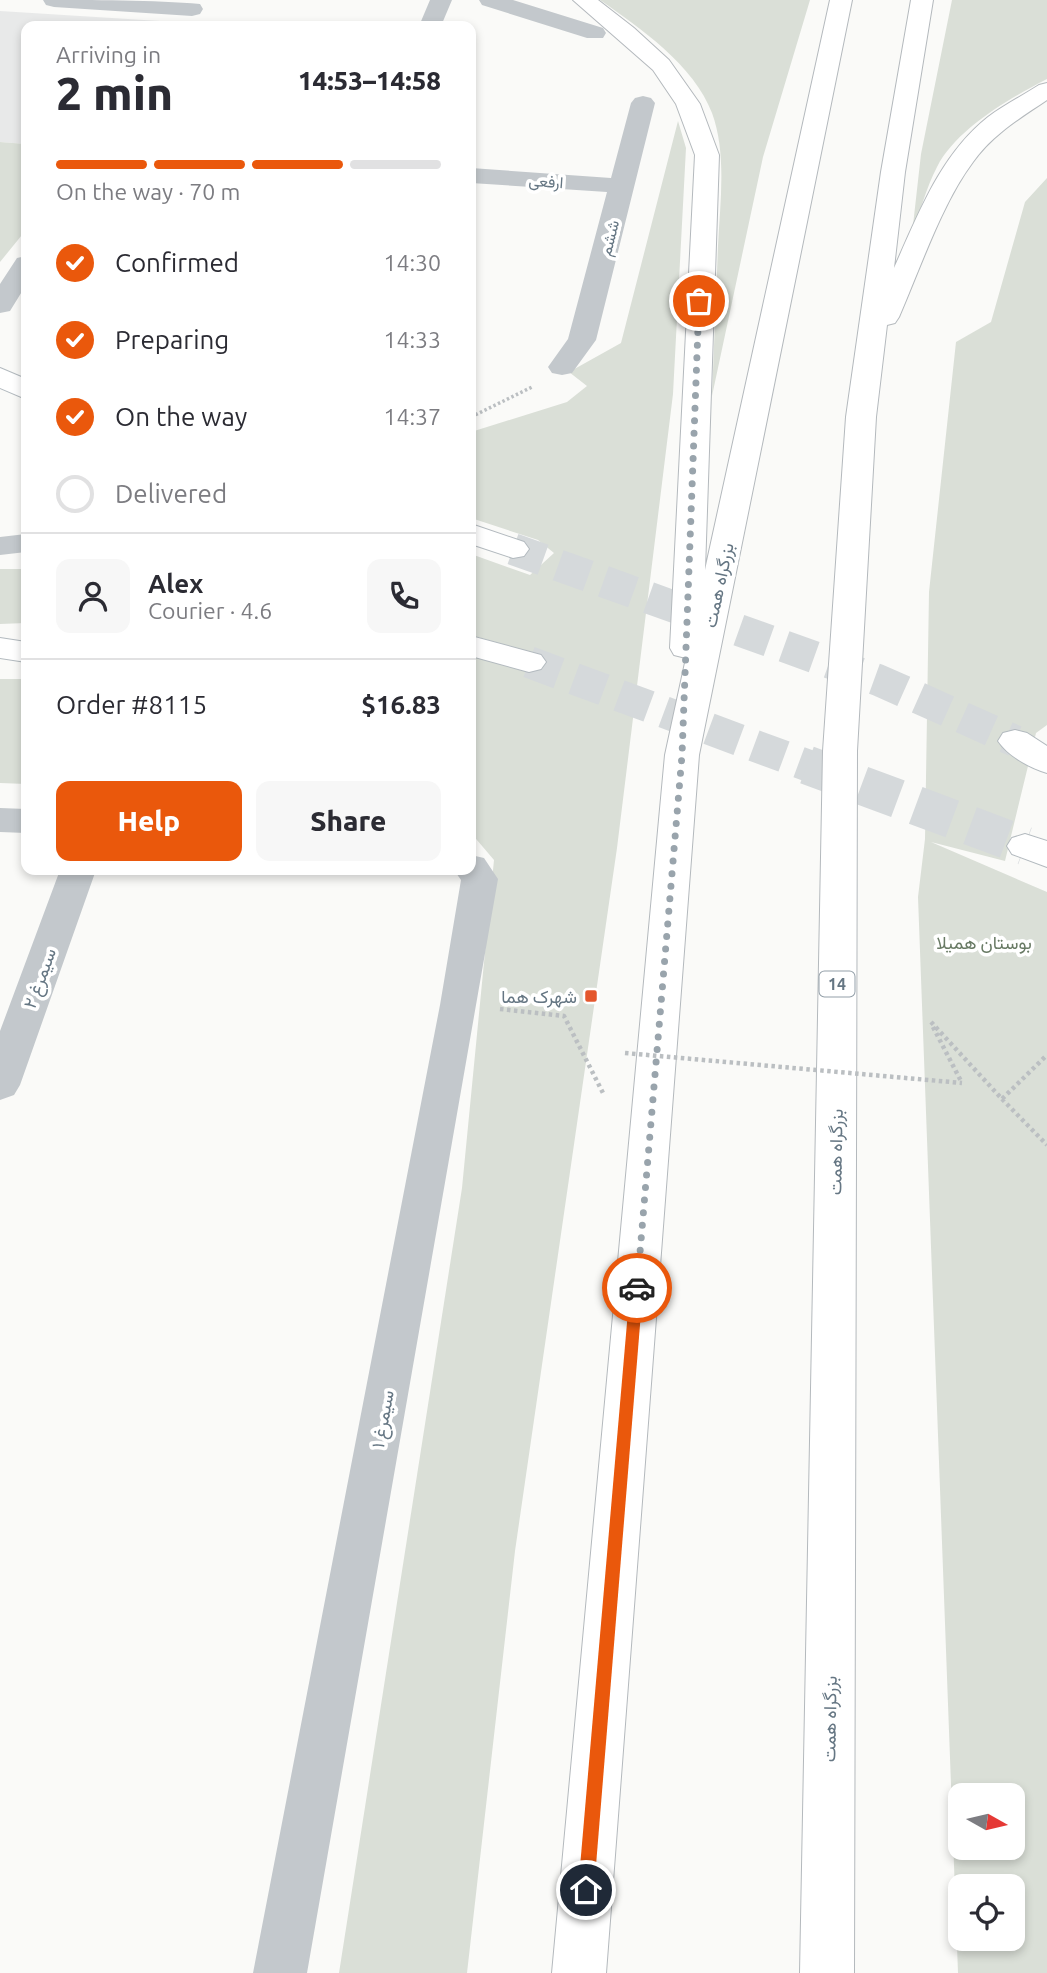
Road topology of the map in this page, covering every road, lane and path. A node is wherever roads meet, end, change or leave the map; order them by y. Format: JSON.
{"nodes":[{"id":1,"x":54,"y":0,"type":"edge"},
{"id":2,"x":441,"y":0,"type":"edge"},
{"id":3,"x":490,"y":0,"type":"edge"},
{"id":4,"x":584,"y":0,"type":"edge"},
{"id":5,"x":841,"y":0,"type":"edge"},
{"id":6,"x":922,"y":0,"type":"edge"},
{"id":7,"x":190,"y":12,"type":"edge"},
{"id":8,"x":432,"y":21,"type":"edge"},
{"id":9,"x":595,"y":33,"type":"dead end"},
{"id":10,"x":1047,"y":90,"type":"edge"},
{"id":11,"x":643,"y":103,"type":"dead end"},
{"id":12,"x":476,"y":176,"type":"edge"},
{"id":13,"x":622,"y":186,"type":"junction"},
{"id":14,"x":21,"y":272,"type":"edge"},
{"id":15,"x":0,"y":305,"type":"edge"},
{"id":16,"x":869,"y":351,"type":"junction"},
{"id":17,"x":562,"y":367,"type":"joint"},
{"id":18,"x":0,"y":377,"type":"edge"},
{"id":19,"x":21,"y":388,"type":"edge"},
{"id":20,"x":476,"y":414,"type":"edge"},
{"id":21,"x":476,"y":535,"type":"edge"},
{"id":22,"x":21,"y":544,"type":"edge"},
{"id":23,"x":0,"y":546,"type":"edge"},
{"id":24,"x":513,"y":549,"type":"tunnel mouth"},
{"id":25,"x":21,"y":646,"type":"edge"},
{"id":26,"x":476,"y":647,"type":"edge"},
{"id":27,"x":0,"y":648,"type":"edge"},
{"id":28,"x":21,"y":651,"type":"edge"},
{"id":29,"x":528,"y":662,"type":"tunnel mouth"},
{"id":30,"x":1015,"y":741,"type":"tunnel mouth"},
{"id":31,"x":682,"y":755,"type":"junction"},
{"id":32,"x":1047,"y":762,"type":"edge"},
{"id":33,"x":0,"y":820,"type":"edge"},
{"id":34,"x":21,"y":821,"type":"edge"},
{"id":35,"x":476,"y":874,"type":"edge"},
{"id":36,"x":76,"y":875,"type":"edge"},
{"id":37,"x":459,"y":1005,"type":"junction"},
{"id":38,"x":625,"y":1053,"type":"dead end"},
{"id":39,"x":1047,"y":1055,"type":"edge"},
{"id":40,"x":0,"y":1085,"type":"edge"},
{"id":41,"x":604,"y":1095,"type":"dead end"},
{"id":42,"x":1002,"y":1099,"type":"junction"},
{"id":43,"x":1047,"y":1145,"type":"edge"},
{"id":44,"x":279,"y":1973,"type":"edge"},
{"id":45,"x":579,"y":1973,"type":"edge"},
{"id":46,"x":827,"y":1973,"type":"edge"}],
"edges":[{"from":1,"to":7,"type":"street"},
{"from":2,"to":8,"type":"street"},
{"from":3,"to":9,"type":"street"},
{"from":4,"to":31,"type":"main road"},
{"from":5,"to":31,"type":"main road","name":"بزرگراه همت"},
{"from":6,"to":16,"type":"main road","name":"بزرگراه همت","number":"14"},
{"from":10,"to":16,"type":"main road"},
{"from":11,"to":13,"type":"street","name":"ششم"},
{"from":12,"to":13,"type":"street","name":"ارفعی"},
{"from":13,"to":17,"type":"street","name":"ششم"},
{"from":14,"to":15,"type":"street"},
{"from":16,"to":46,"type":"main road","name":"بزرگراه همت","number":"14"},
{"from":17,"to":20,"type":"path"},
{"from":18,"to":19,"type":"main road"},
{"from":21,"to":24,"type":"main road"},
{"from":22,"to":23,"type":"street"},
{"from":25,"to":27,"type":"main road"},
{"from":26,"to":29,"type":"main road"},
{"from":27,"to":28,"type":"main road"},
{"from":30,"to":32,"type":"main road"},
{"from":31,"to":45,"type":"main road","name":"بزرگراه همت"},
{"from":33,"to":34,"type":"street"},
{"from":35,"to":37,"type":"street","name":"سیمرغ ۱"},
{"from":36,"to":40,"type":"street","name":"سیمرغ ۲"},
{"from":37,"to":41,"type":"path"},
{"from":37,"to":44,"type":"street","name":"سیمرغ ۱"},
{"from":38,"to":42,"type":"path","bridge":true},
{"from":39,"to":42,"type":"path"},
{"from":42,"to":43,"type":"path"}]}
